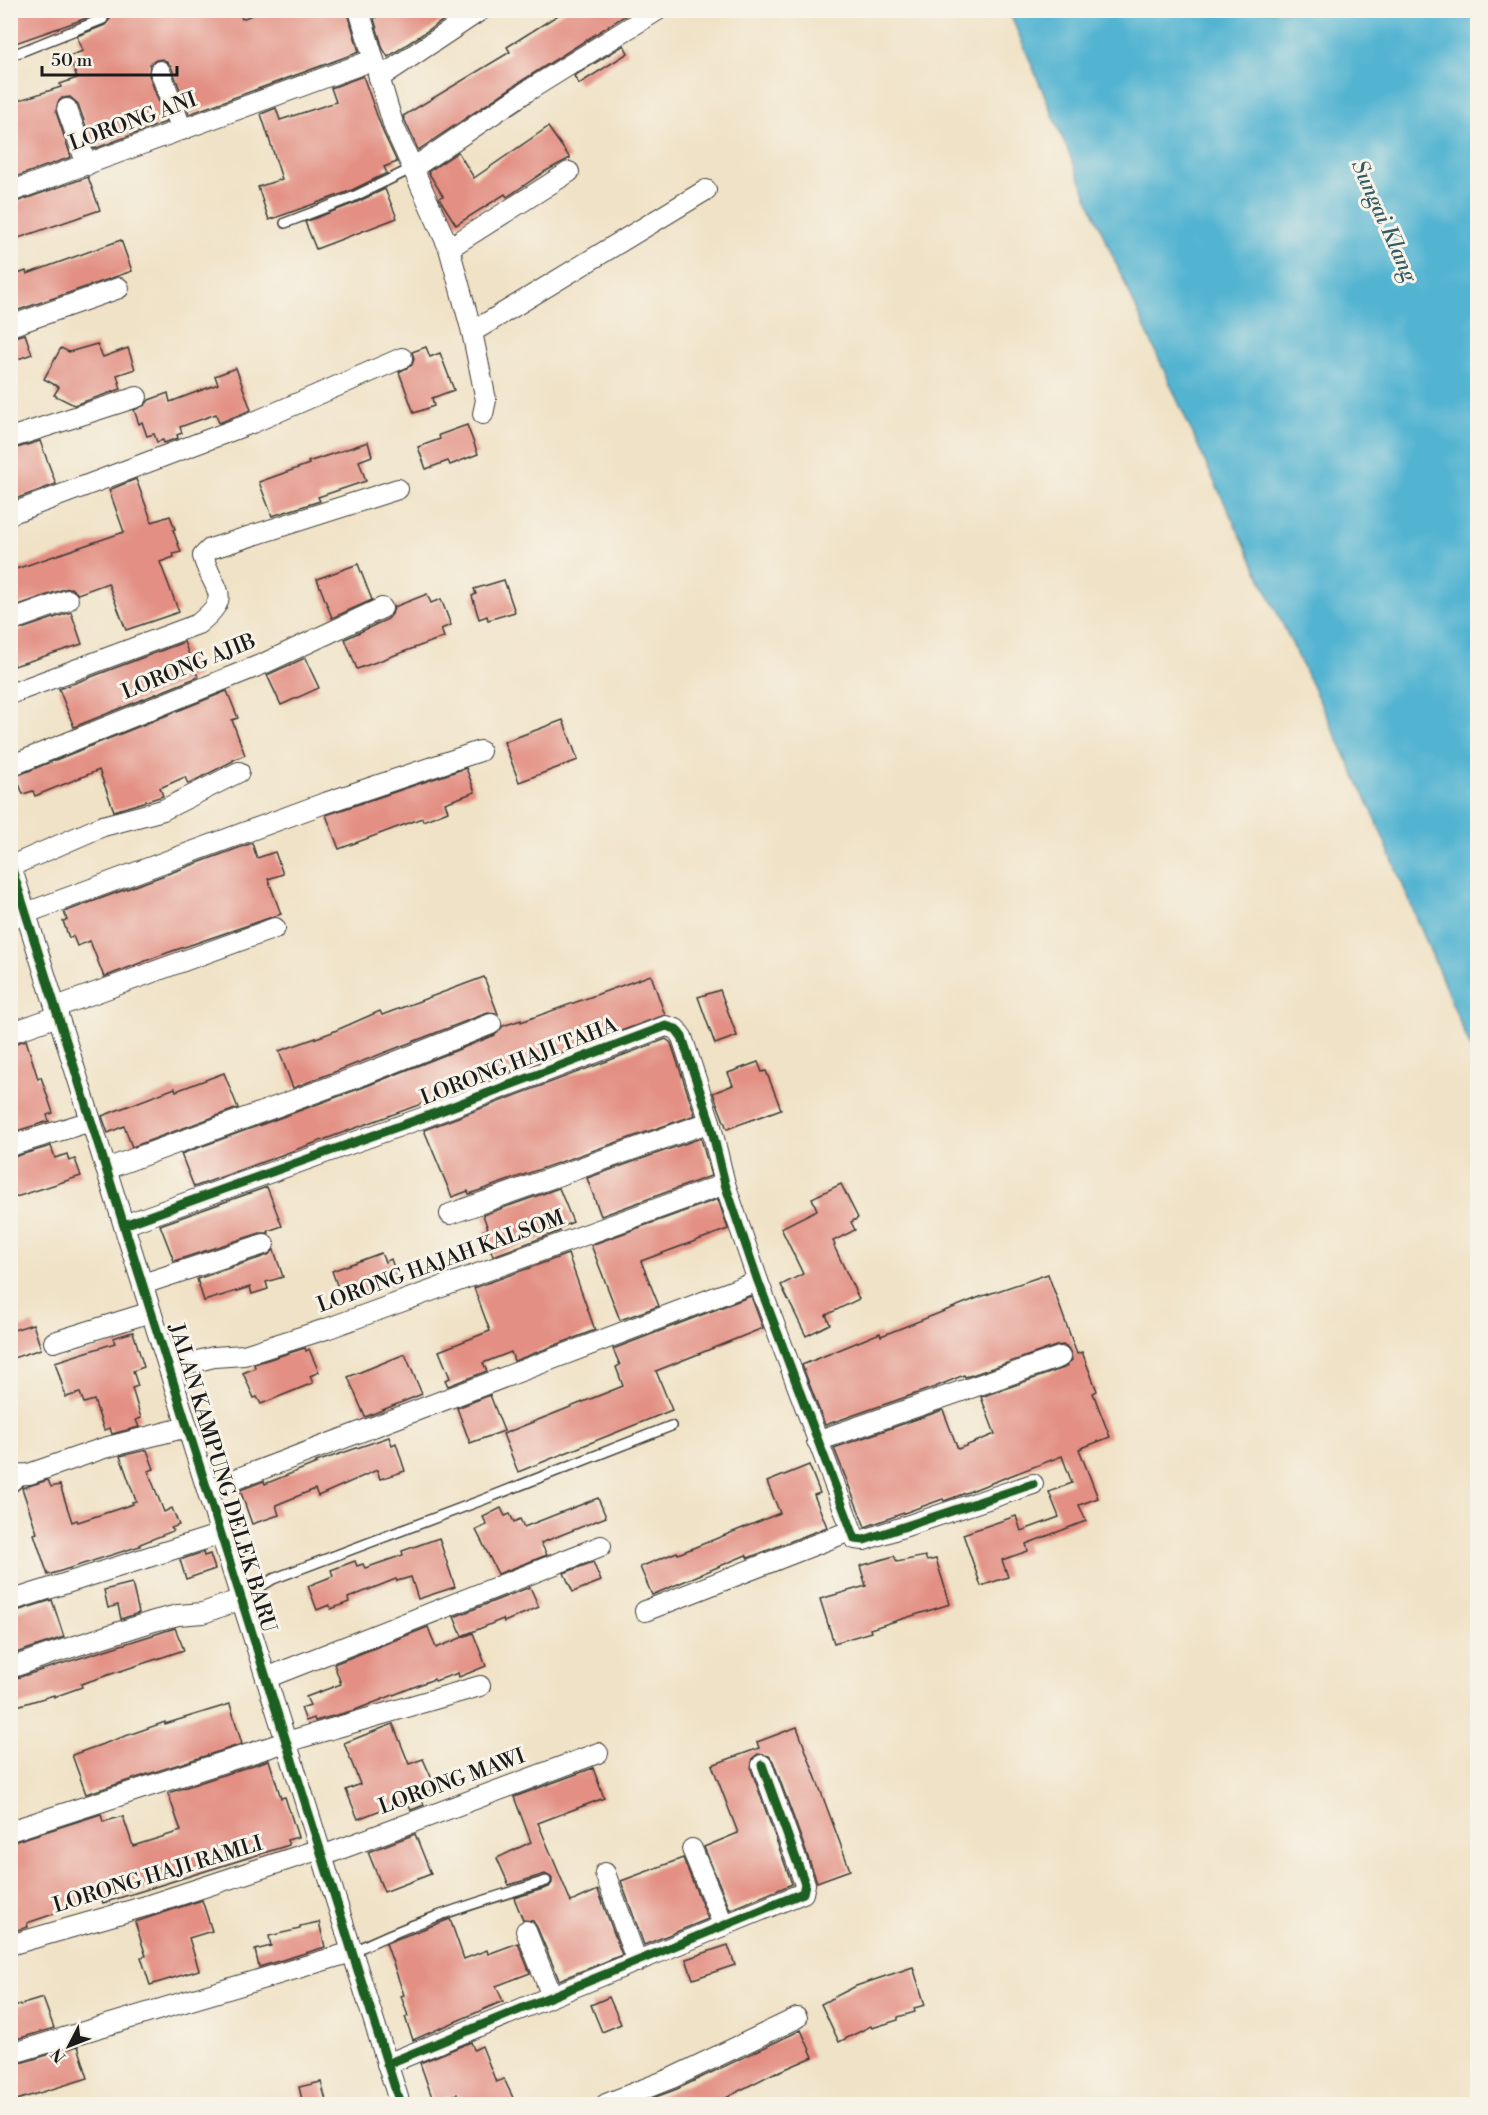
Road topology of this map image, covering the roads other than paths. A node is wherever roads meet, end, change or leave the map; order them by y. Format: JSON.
{"nodes":[{"id":1,"x":359,"y":10,"type":"edge"},
{"id":2,"x":481,"y":10,"type":"edge"},
{"id":3,"x":658,"y":10,"type":"edge"},
{"id":4,"x":103,"y":19,"type":"dead end"},
{"id":5,"x":10,"y":56,"type":"edge"},
{"id":6,"x":376,"y":69,"type":"junction"},
{"id":7,"x":160,"y":71,"type":"dead end"},
{"id":8,"x":67,"y":109,"type":"dead end"},
{"id":9,"x":182,"y":130,"type":"junction"},
{"id":10,"x":87,"y":165,"type":"junction"},
{"id":11,"x":413,"y":168,"type":"junction"},
{"id":12,"x":569,"y":172,"type":"dead end"},
{"id":13,"x":706,"y":190,"type":"dead end"},
{"id":14,"x":10,"y":192,"type":"edge"},
{"id":15,"x":285,"y":223,"type":"dead end"},
{"id":16,"x":449,"y":248,"type":"junction"},
{"id":17,"x":119,"y":288,"type":"dead end"},
{"id":18,"x":10,"y":326,"type":"edge"},
{"id":19,"x":472,"y":332,"type":"junction"},
{"id":20,"x":402,"y":358,"type":"dead end"},
{"id":21,"x":136,"y":397,"type":"dead end"},
{"id":22,"x":483,"y":414,"type":"dead end"},
{"id":23,"x":10,"y":438,"type":"edge"},
{"id":24,"x":398,"y":489,"type":"dead end"},
{"id":25,"x":10,"y":514,"type":"edge"},
{"id":26,"x":68,"y":600,"type":"dead end"},
{"id":27,"x":382,"y":608,"type":"dead end"},
{"id":28,"x":10,"y":621,"type":"edge"},
{"id":29,"x":10,"y":694,"type":"edge"},
{"id":30,"x":480,"y":751,"type":"dead end"},
{"id":31,"x":10,"y":766,"type":"edge"},
{"id":32,"x":239,"y":772,"type":"dead end"},
{"id":33,"x":11,"y":865,"type":"edge"},
{"id":34,"x":19,"y":916,"type":"edge"},
{"id":35,"x":275,"y":928,"type":"dead end"},
{"id":36,"x":57,"y":1011,"type":"junction"},
{"id":37,"x":491,"y":1024,"type":"dead end"},
{"id":38,"x":10,"y":1033,"type":"edge"},
{"id":39,"x":92,"y":1121,"type":"junction"},
{"id":40,"x":710,"y":1122,"type":"junction"},
{"id":41,"x":10,"y":1146,"type":"edge"},
{"id":42,"x":106,"y":1169,"type":"junction"},
{"id":43,"x":725,"y":1184,"type":"junction"},
{"id":44,"x":450,"y":1214,"type":"dead end"},
{"id":45,"x":124,"y":1225,"type":"junction"},
{"id":46,"x":264,"y":1244,"type":"dead end"},
{"id":47,"x":758,"y":1281,"type":"junction"},
{"id":48,"x":143,"y":1284,"type":"junction"},
{"id":49,"x":151,"y":1312,"type":"junction"},
{"id":50,"x":54,"y":1342,"type":"dead end"},
{"id":51,"x":1060,"y":1357,"type":"dead end"},
{"id":52,"x":169,"y":1368,"type":"junction"},
{"id":53,"x":671,"y":1426,"type":"dead end"},
{"id":54,"x":187,"y":1427,"type":"junction"},
{"id":55,"x":817,"y":1441,"type":"junction"},
{"id":56,"x":20,"y":1474,"type":"edge"},
{"id":57,"x":1033,"y":1484,"type":"dead end"},
{"id":58,"x":10,"y":1489,"type":"edge"},
{"id":59,"x":207,"y":1490,"type":"junction"},
{"id":60,"x":850,"y":1531,"type":"junction"},
{"id":61,"x":221,"y":1534,"type":"junction"},
{"id":62,"x":601,"y":1546,"type":"dead end"},
{"id":63,"x":241,"y":1599,"type":"junction"},
{"id":64,"x":10,"y":1601,"type":"edge"},
{"id":65,"x":645,"y":1611,"type":"dead end"},
{"id":66,"x":10,"y":1668,"type":"edge"},
{"id":67,"x":266,"y":1678,"type":"junction"},
{"id":68,"x":480,"y":1686,"type":"dead end"},
{"id":69,"x":286,"y":1742,"type":"junction"},
{"id":70,"x":598,"y":1753,"type":"dead end"},
{"id":71,"x":762,"y":1765,"type":"dead end"},
{"id":72,"x":10,"y":1831,"type":"edge"},
{"id":73,"x":693,"y":1849,"type":"dead end"},
{"id":74,"x":321,"y":1853,"type":"junction"},
{"id":75,"x":605,"y":1873,"type":"dead end"},
{"id":76,"x":546,"y":1881,"type":"dead end"},
{"id":77,"x":724,"y":1926,"type":"junction"},
{"id":78,"x":526,"y":1931,"type":"dead end"},
{"id":79,"x":10,"y":1946,"type":"edge"},
{"id":80,"x":352,"y":1952,"type":"junction"},
{"id":81,"x":637,"y":1962,"type":"junction"},
{"id":82,"x":552,"y":1996,"type":"junction"},
{"id":83,"x":797,"y":2019,"type":"dead end"},
{"id":84,"x":10,"y":2054,"type":"edge"},
{"id":85,"x":387,"y":2064,"type":"junction"},
{"id":86,"x":400,"y":2104,"type":"edge"},
{"id":87,"x":606,"y":2104,"type":"edge"}],
"edges":[{"from":1,"to":6,"type":"street"},
{"from":2,"to":6,"type":"street","name":"LORONG ANI"},
{"from":3,"to":11,"type":"street"},
{"from":4,"to":5,"type":"lane"},
{"from":6,"to":9,"type":"street","name":"LORONG ANI"},
{"from":6,"to":11,"type":"street"},
{"from":7,"to":9,"type":"street"},
{"from":8,"to":10,"type":"street"},
{"from":9,"to":10,"type":"street","name":"LORONG ANI"},
{"from":10,"to":14,"type":"street","name":"LORONG ANI"},
{"from":11,"to":15,"type":"lane"},
{"from":11,"to":16,"type":"street"},
{"from":12,"to":16,"type":"street"},
{"from":13,"to":19,"type":"street"},
{"from":16,"to":19,"type":"street"},
{"from":17,"to":18,"type":"street"},
{"from":19,"to":22,"type":"street"},
{"from":20,"to":25,"type":"street"},
{"from":21,"to":23,"type":"street"},
{"from":24,"to":29,"type":"street"},
{"from":26,"to":28,"type":"street"},
{"from":27,"to":31,"type":"street","name":"LORONG AJIB"},
{"from":30,"to":34,"type":"street"},
{"from":32,"to":33,"type":"street"},
{"from":33,"to":34,"type":"street","name":"JALAN KAMPUNG DELEK BARU"},
{"from":34,"to":36,"type":"street","name":"JALAN KAMPUNG DELEK BARU"},
{"from":35,"to":36,"type":"street"},
{"from":36,"to":38,"type":"street"},
{"from":36,"to":39,"type":"street","name":"JALAN KAMPUNG DELEK BARU"},
{"from":37,"to":42,"type":"street"},
{"from":39,"to":41,"type":"street"},
{"from":39,"to":42,"type":"street","name":"JALAN KAMPUNG DELEK BARU"},
{"from":40,"to":43,"type":"street","name":"LORONG HAJI TAHA"},
{"from":40,"to":44,"type":"street"},
{"from":40,"to":45,"type":"street","name":"LORONG HAJI TAHA"},
{"from":42,"to":45,"type":"street","name":"JALAN KAMPUNG DELEK BARU"},
{"from":43,"to":47,"type":"street","name":"LORONG HAJI TAHA"},
{"from":43,"to":52,"type":"street","name":"LORONG HAJAH KALSOM"},
{"from":45,"to":48,"type":"street","name":"JALAN KAMPUNG DELEK BARU"},
{"from":46,"to":48,"type":"street"},
{"from":47,"to":55,"type":"street","name":"LORONG HAJI TAHA"},
{"from":47,"to":59,"type":"street"},
{"from":48,"to":49,"type":"street","name":"JALAN KAMPUNG DELEK BARU"},
{"from":49,"to":50,"type":"street"},
{"from":49,"to":52,"type":"street","name":"JALAN KAMPUNG DELEK BARU"},
{"from":51,"to":55,"type":"street"},
{"from":52,"to":54,"type":"street","name":"JALAN KAMPUNG DELEK BARU"},
{"from":53,"to":63,"type":"lane"},
{"from":54,"to":56,"type":"street"},
{"from":54,"to":59,"type":"street","name":"JALAN KAMPUNG DELEK BARU"},
{"from":55,"to":60,"type":"street","name":"LORONG HAJI TAHA"},
{"from":56,"to":58,"type":"lane"},
{"from":57,"to":60,"type":"street"},
{"from":59,"to":61,"type":"street","name":"JALAN KAMPUNG DELEK BARU"},
{"from":60,"to":65,"type":"street"},
{"from":61,"to":63,"type":"street","name":"JALAN KAMPUNG DELEK BARU"},
{"from":61,"to":64,"type":"street"},
{"from":62,"to":67,"type":"street"},
{"from":63,"to":66,"type":"street"},
{"from":63,"to":67,"type":"street","name":"JALAN KAMPUNG DELEK BARU"},
{"from":67,"to":69,"type":"street","name":"JALAN KAMPUNG DELEK BARU"},
{"from":68,"to":69,"type":"street"},
{"from":69,"to":72,"type":"street"},
{"from":69,"to":74,"type":"street","name":"JALAN KAMPUNG DELEK BARU"},
{"from":70,"to":74,"type":"street","name":"LORONG MAWI"},
{"from":71,"to":77,"type":"street"},
{"from":73,"to":77,"type":"street"},
{"from":74,"to":79,"type":"street","name":"LORONG HAJI RAMLI"},
{"from":74,"to":80,"type":"street","name":"JALAN KAMPUNG DELEK BARU"},
{"from":75,"to":81,"type":"street"},
{"from":76,"to":80,"type":"lane"},
{"from":77,"to":81,"type":"street"},
{"from":78,"to":82,"type":"street"},
{"from":80,"to":84,"type":"street"},
{"from":80,"to":85,"type":"street","name":"JALAN KAMPUNG DELEK BARU"},
{"from":81,"to":82,"type":"street"},
{"from":82,"to":85,"type":"street"},
{"from":83,"to":87,"type":"street"},
{"from":85,"to":86,"type":"street","name":"JALAN KAMPUNG DELEK BARU"}]}
